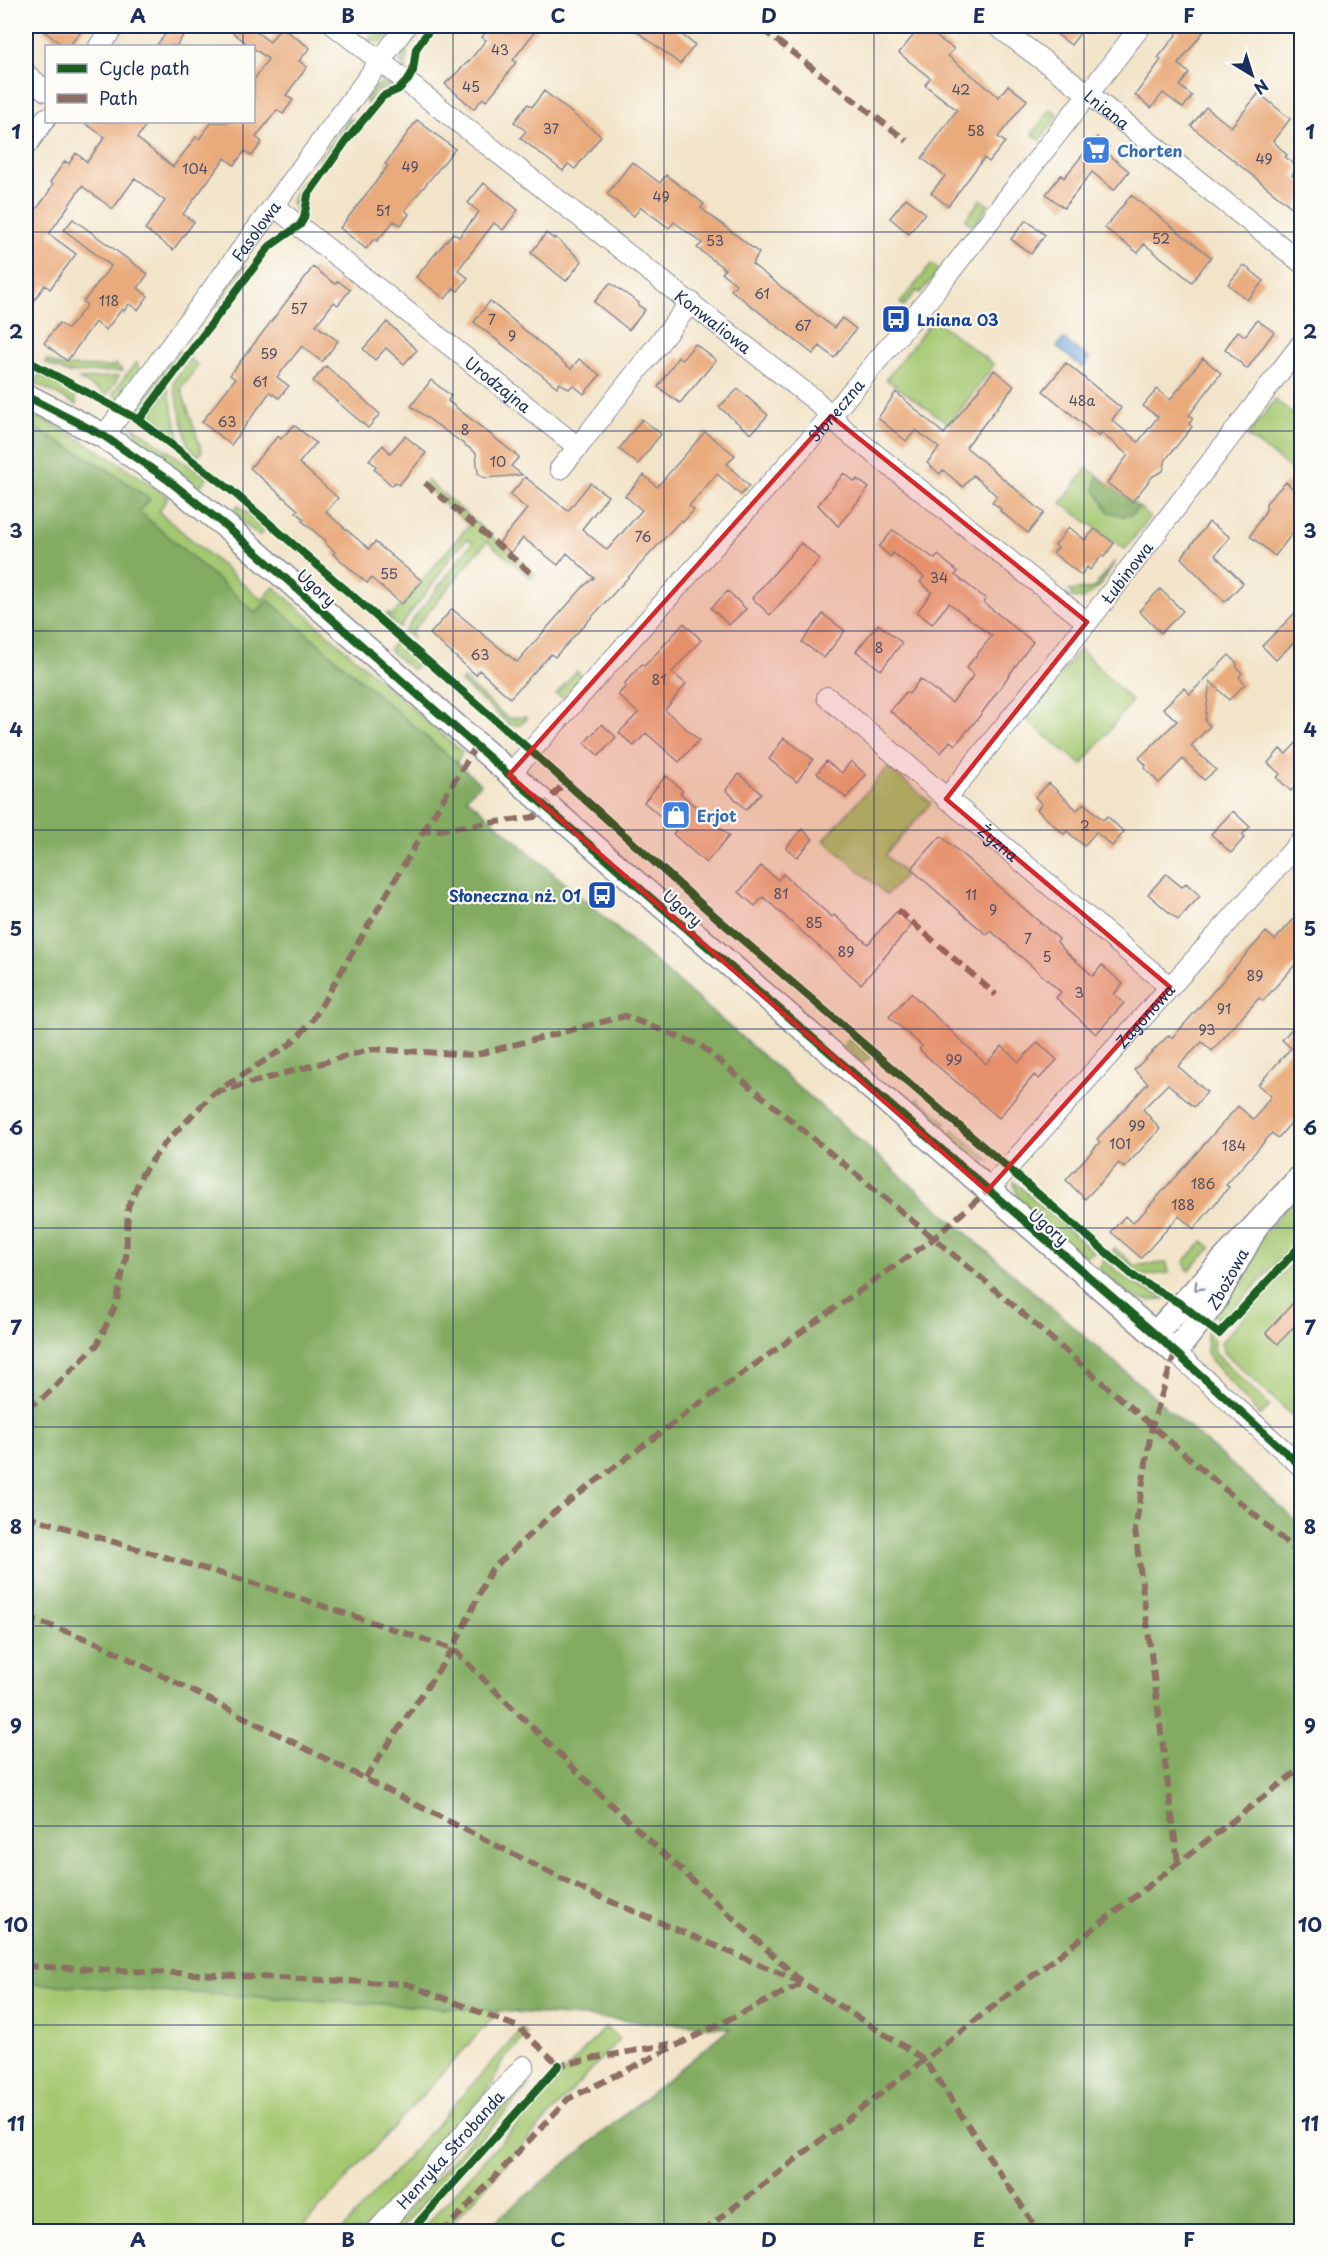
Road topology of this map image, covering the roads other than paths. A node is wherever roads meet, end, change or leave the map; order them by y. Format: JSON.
{"nodes":[{"id":1,"x":115,"y":26,"type":"edge"},
{"id":2,"x":336,"y":26,"type":"edge"},
{"id":3,"x":406,"y":26,"type":"edge"},
{"id":4,"x":997,"y":26,"type":"edge"},
{"id":5,"x":1141,"y":26,"type":"edge"},
{"id":6,"x":100,"y":45,"type":"edge"},
{"id":7,"x":381,"y":59,"type":"junction"},
{"id":8,"x":26,"y":74,"type":"edge"},
{"id":9,"x":45,"y":91,"type":"edge"},
{"id":10,"x":1087,"y":93,"type":"junction"},
{"id":11,"x":45,"y":119,"type":"edge"},
{"id":12,"x":26,"y":146,"type":"edge"},
{"id":13,"x":275,"y":207,"type":"junction"},
{"id":14,"x":1302,"y":263,"type":"edge"},
{"id":15,"x":691,"y":302,"type":"junction"},
{"id":16,"x":1302,"y":343,"type":"edge"},
{"id":17,"x":26,"y":396,"type":"edge"},
{"id":18,"x":831,"y":416,"type":"junction"},
{"id":19,"x":104,"y":435,"type":"junction"},
{"id":20,"x":578,"y":447,"type":"junction"},
{"id":21,"x":560,"y":469,"type":"dead end"},
{"id":22,"x":1087,"y":622,"type":"junction"},
{"id":23,"x":827,"y":697,"type":"dead end"},
{"id":24,"x":509,"y":775,"type":"junction"},
{"id":25,"x":946,"y":799,"type":"junction"},
{"id":26,"x":1302,"y":840,"type":"edge"},
{"id":27,"x":1170,"y":987,"type":"junction"},
{"id":28,"x":1302,"y":1176,"type":"edge"},
{"id":29,"x":987,"y":1191,"type":"junction"},
{"id":30,"x":1254,"y":1230,"type":"junction"},
{"id":31,"x":1155,"y":1334,"type":"junction"},
{"id":32,"x":1175,"y":1352,"type":"junction"},
{"id":33,"x":1302,"y":1467,"type":"edge"},
{"id":34,"x":524,"y":2066,"type":"dead end"},
{"id":35,"x":376,"y":2232,"type":"edge"}],
"edges":[{"from":1,"to":6,"type":"street"},
{"from":2,"to":7,"type":"street","name":"Konwaliowa"},
{"from":3,"to":7,"type":"street","name":"Fasolowa"},
{"from":4,"to":10,"type":"street","name":"Lniana"},
{"from":5,"to":10,"type":"street","name":"Słoneczna"},
{"from":7,"to":13,"type":"street","name":"Fasolowa"},
{"from":7,"to":15,"type":"street","name":"Konwaliowa"},
{"from":8,"to":9,"type":"street"},
{"from":10,"to":14,"type":"street","name":"Lniana"},
{"from":10,"to":18,"type":"street","name":"Słoneczna"},
{"from":11,"to":12,"type":"street"},
{"from":13,"to":19,"type":"street","name":"Fasolowa"},
{"from":13,"to":20,"type":"street","name":"Urodzajna"},
{"from":15,"to":18,"type":"street","name":"Konwaliowa"},
{"from":15,"to":20,"type":"street"},
{"from":16,"to":22,"type":"street","name":"Łubinowa"},
{"from":17,"to":19,"type":"street","name":"Ugory"},
{"from":18,"to":22,"type":"street","name":"Konwaliowa"},
{"from":18,"to":24,"type":"street","name":"Słoneczna"},
{"from":19,"to":24,"type":"street","name":"Ugory"},
{"from":20,"to":21,"type":"street"},
{"from":22,"to":25,"type":"street","name":"Łubinowa"},
{"from":23,"to":25,"type":"street","name":"Żyzna"},
{"from":24,"to":29,"type":"street","name":"Ugory"},
{"from":25,"to":27,"type":"street","name":"Żyzna"},
{"from":26,"to":27,"type":"street","name":"Zagonowa"},
{"from":27,"to":29,"type":"street","name":"Zagonowa"},
{"from":28,"to":30,"type":"street","name":"Zbożowa"},
{"from":29,"to":31,"type":"street","name":"Ugory"},
{"from":30,"to":31,"type":"street","name":"Zbożowa","one_way":true},
{"from":30,"to":32,"type":"street","name":"Zbożowa"},
{"from":31,"to":32,"type":"street","name":"Ugory"},
{"from":32,"to":33,"type":"street","name":"Ugory"},
{"from":34,"to":35,"type":"street","name":"Henryka Strobanda"}]}
